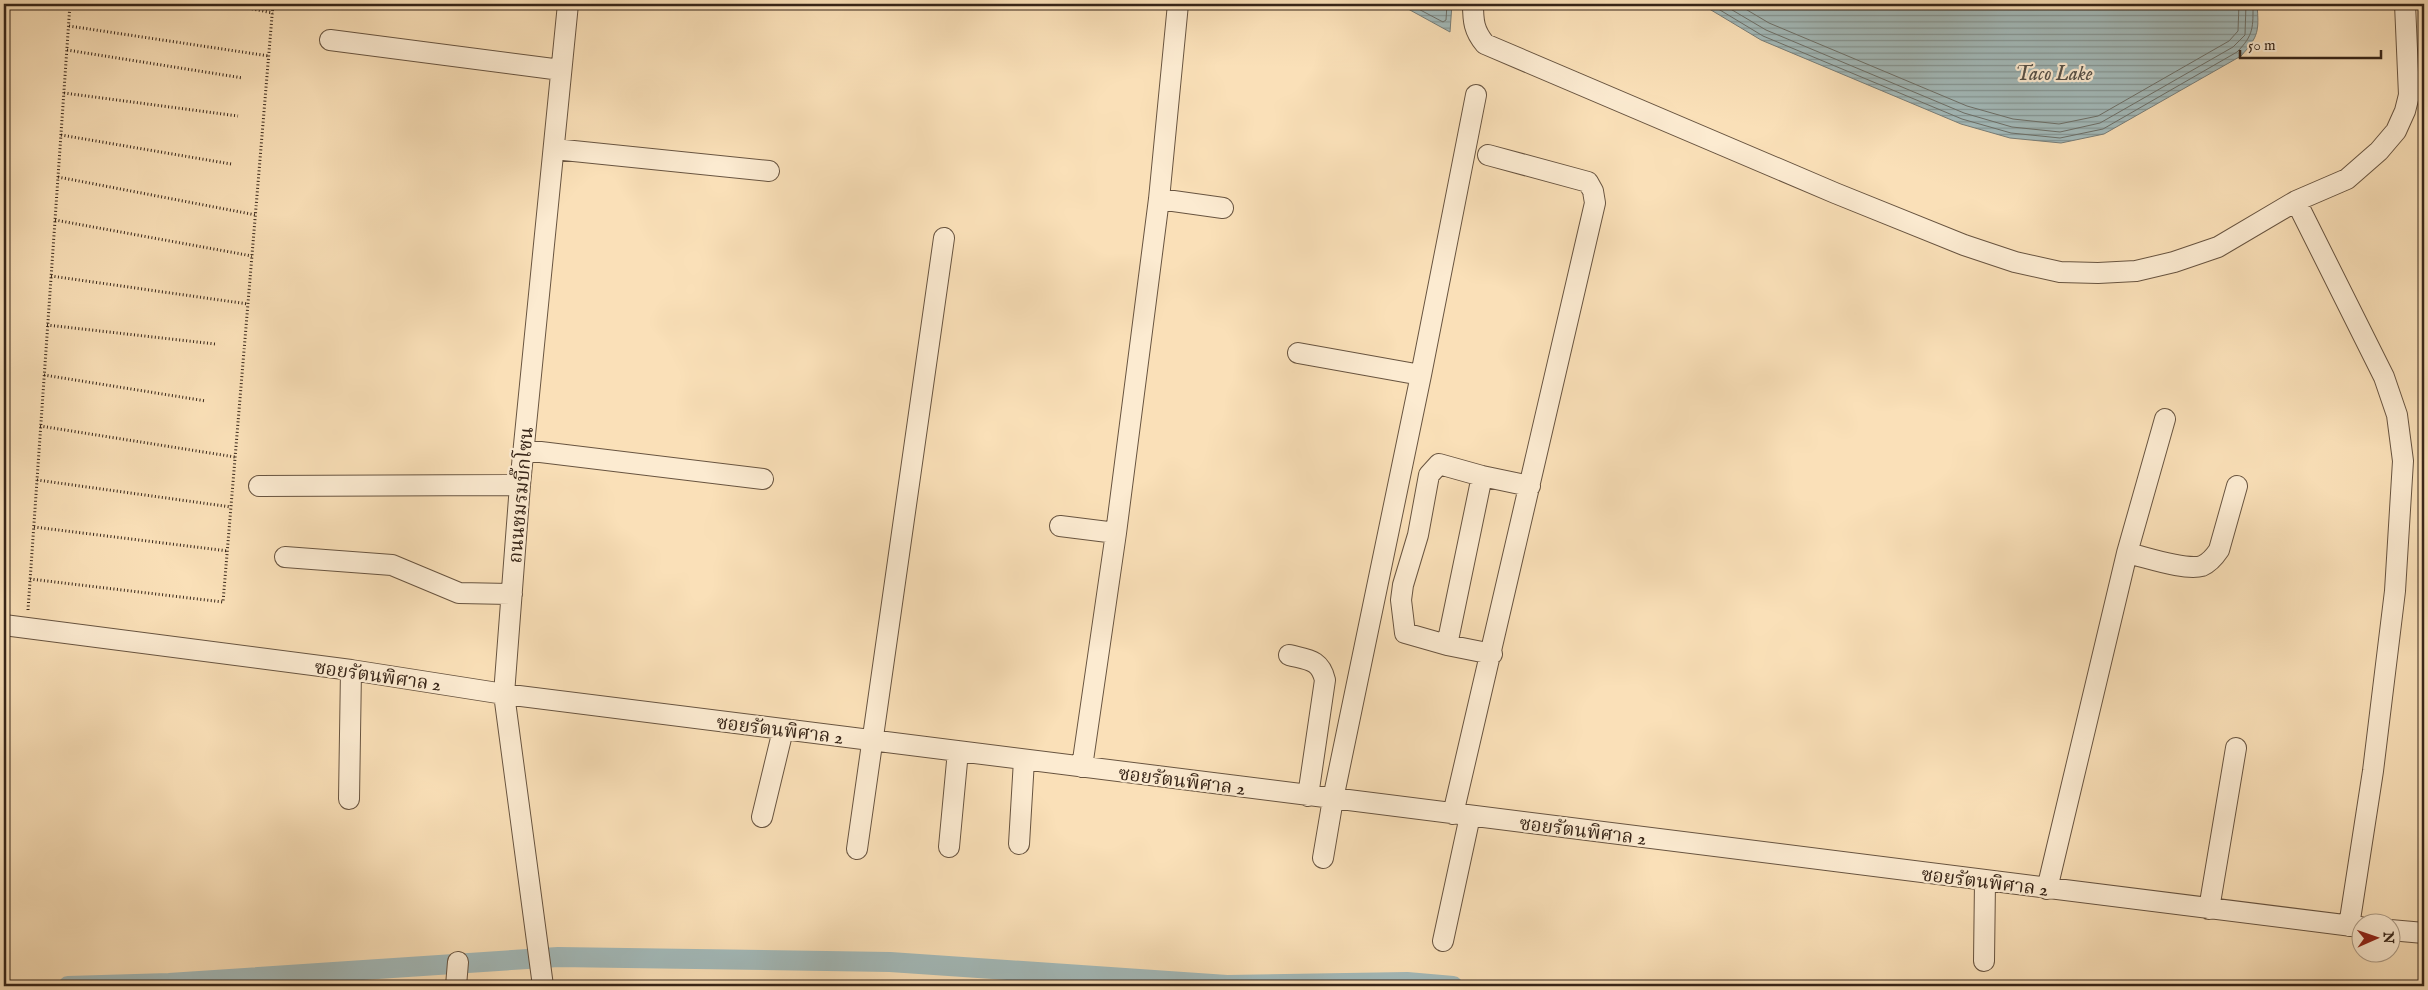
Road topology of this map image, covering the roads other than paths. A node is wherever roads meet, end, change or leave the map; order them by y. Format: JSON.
{"nodes":[{"id":1,"x":568,"y":4,"type":"edge"},
{"id":2,"x":1178,"y":4,"type":"edge"},
{"id":3,"x":1473,"y":4,"type":"edge"},
{"id":4,"x":2405,"y":4,"type":"edge"},
{"id":5,"x":330,"y":40,"type":"dead end"},
{"id":6,"x":561,"y":70,"type":"junction"},
{"id":7,"x":1476,"y":95,"type":"dead end"},
{"id":8,"x":554,"y":149,"type":"junction"},
{"id":9,"x":1488,"y":155,"type":"dead end"},
{"id":10,"x":769,"y":171,"type":"dead end"},
{"id":11,"x":1159,"y":199,"type":"junction"},
{"id":12,"x":2296,"y":201,"type":"junction"},
{"id":13,"x":1223,"y":208,"type":"dead end"},
{"id":14,"x":944,"y":238,"type":"dead end"},
{"id":15,"x":1298,"y":353,"type":"dead end"},
{"id":16,"x":1421,"y":375,"type":"junction"},
{"id":17,"x":2165,"y":419,"type":"dead end"},
{"id":18,"x":524,"y":450,"type":"junction"},
{"id":19,"x":1482,"y":476,"type":"junction"},
{"id":20,"x":762,"y":479,"type":"dead end"},
{"id":21,"x":520,"y":485,"type":"junction"},
{"id":22,"x":259,"y":486,"type":"dead end"},
{"id":23,"x":1530,"y":486,"type":"junction"},
{"id":24,"x":2237,"y":486,"type":"dead end"},
{"id":25,"x":1060,"y":526,"type":"dead end"},
{"id":26,"x":1116,"y":533,"type":"junction"},
{"id":27,"x":2127,"y":553,"type":"junction"},
{"id":28,"x":285,"y":557,"type":"dead end"},
{"id":29,"x":512,"y":594,"type":"junction"},
{"id":30,"x":4,"y":625,"type":"edge"},
{"id":31,"x":1447,"y":645,"type":"junction"},
{"id":32,"x":1492,"y":654,"type":"junction"},
{"id":33,"x":1289,"y":655,"type":"dead end"},
{"id":34,"x":351,"y":670,"type":"junction"},
{"id":35,"x":504,"y":694,"type":"junction"},
{"id":36,"x":784,"y":730,"type":"junction"},
{"id":37,"x":872,"y":740,"type":"junction"},
{"id":38,"x":2236,"y":748,"type":"dead end"},
{"id":39,"x":958,"y":751,"type":"junction"},
{"id":40,"x":1024,"y":760,"type":"junction"},
{"id":41,"x":1082,"y":767,"type":"junction"},
{"id":42,"x":1308,"y":796,"type":"junction"},
{"id":43,"x":1333,"y":799,"type":"junction"},
{"id":44,"x":349,"y":800,"type":"dead end"},
{"id":45,"x":1462,"y":815,"type":"junction"},
{"id":46,"x":762,"y":816,"type":"dead end"},
{"id":47,"x":1019,"y":844,"type":"dead end"},
{"id":48,"x":948,"y":847,"type":"dead end"},
{"id":49,"x":857,"y":849,"type":"dead end"},
{"id":50,"x":1323,"y":858,"type":"dead end"},
{"id":51,"x":1985,"y":881,"type":"junction"},
{"id":52,"x":2047,"y":889,"type":"junction"},
{"id":53,"x":2209,"y":909,"type":"junction"},
{"id":54,"x":2357,"y":912,"type":"edge"},
{"id":55,"x":2350,"y":926,"type":"edge"},
{"id":56,"x":2400,"y":931,"type":"edge"},
{"id":57,"x":2424,"y":933,"type":"edge"},
{"id":58,"x":1443,"y":941,"type":"dead end"},
{"id":59,"x":1984,"y":961,"type":"dead end"},
{"id":60,"x":458,"y":962,"type":"dead end"},
{"id":61,"x":456,"y":986,"type":"edge"},
{"id":62,"x":543,"y":986,"type":"edge"}],
"edges":[{"from":1,"to":6,"type":"street","name":"ถนนชมรมบิ๊กโซน"},
{"from":2,"to":11,"type":"street"},
{"from":3,"to":12,"type":"street"},
{"from":4,"to":12,"type":"street"},
{"from":5,"to":6,"type":"street"},
{"from":6,"to":8,"type":"street","name":"ถนนชมรมบิ๊กโซน"},
{"from":7,"to":16,"type":"street"},
{"from":8,"to":10,"type":"street"},
{"from":8,"to":18,"type":"street","name":"ถนนชมรมบิ๊กโซน"},
{"from":9,"to":23,"type":"street"},
{"from":11,"to":13,"type":"street"},
{"from":11,"to":26,"type":"street"},
{"from":12,"to":54,"type":"street"},
{"from":14,"to":37,"type":"street"},
{"from":15,"to":16,"type":"street"},
{"from":16,"to":43,"type":"street"},
{"from":17,"to":27,"type":"street"},
{"from":18,"to":20,"type":"street"},
{"from":18,"to":21,"type":"street","name":"ถนนชมรมบิ๊กโซน"},
{"from":19,"to":23,"type":"street"},
{"from":19,"to":31,"type":"street"},
{"from":19,"to":31,"type":"street"},
{"from":21,"to":22,"type":"street"},
{"from":21,"to":29,"type":"street","name":"ถนนชมรมบิ๊กโซน"},
{"from":23,"to":32,"type":"street"},
{"from":24,"to":27,"type":"street"},
{"from":25,"to":26,"type":"street"},
{"from":26,"to":41,"type":"street"},
{"from":27,"to":52,"type":"street"},
{"from":28,"to":29,"type":"street"},
{"from":29,"to":35,"type":"street","name":"ถนนชมรมบิ๊กโซน"},
{"from":30,"to":34,"type":"street","name":"ซอยรัตนพิศาล 2"},
{"from":31,"to":32,"type":"street"},
{"from":32,"to":45,"type":"street"},
{"from":33,"to":42,"type":"street"},
{"from":34,"to":35,"type":"street","name":"ซอยรัตนพิศาล 2"},
{"from":34,"to":44,"type":"street"},
{"from":35,"to":36,"type":"street","name":"ซอยรัตนพิศาล 2"},
{"from":35,"to":62,"type":"street","name":"ถนนชมรมบิ๊กโซน"},
{"from":36,"to":37,"type":"street","name":"ซอยรัตนพิศาล 2"},
{"from":36,"to":46,"type":"street"},
{"from":37,"to":39,"type":"street","name":"ซอยรัตนพิศาล 2"},
{"from":37,"to":49,"type":"street"},
{"from":38,"to":53,"type":"street"},
{"from":39,"to":40,"type":"street","name":"ซอยรัตนพิศาล 2"},
{"from":39,"to":48,"type":"street"},
{"from":40,"to":41,"type":"street","name":"ซอยรัตนพิศาล 2"},
{"from":40,"to":47,"type":"street"},
{"from":41,"to":42,"type":"street","name":"ซอยรัตนพิศาล 2"},
{"from":42,"to":43,"type":"street","name":"ซอยรัตนพิศาล 2"},
{"from":43,"to":45,"type":"street","name":"ซอยรัตนพิศาล 2"},
{"from":43,"to":50,"type":"street"},
{"from":45,"to":51,"type":"street","name":"ซอยรัตนพิศาล 2"},
{"from":45,"to":58,"type":"street"},
{"from":51,"to":52,"type":"street","name":"ซอยรัตนพิศาล 2"},
{"from":51,"to":59,"type":"street"},
{"from":52,"to":53,"type":"street","name":"ซอยรัตนพิศาล 2"},
{"from":53,"to":55,"type":"street","name":"ซอยรัตนพิศาล 2"},
{"from":56,"to":57,"type":"street"},
{"from":60,"to":61,"type":"street"}]}
